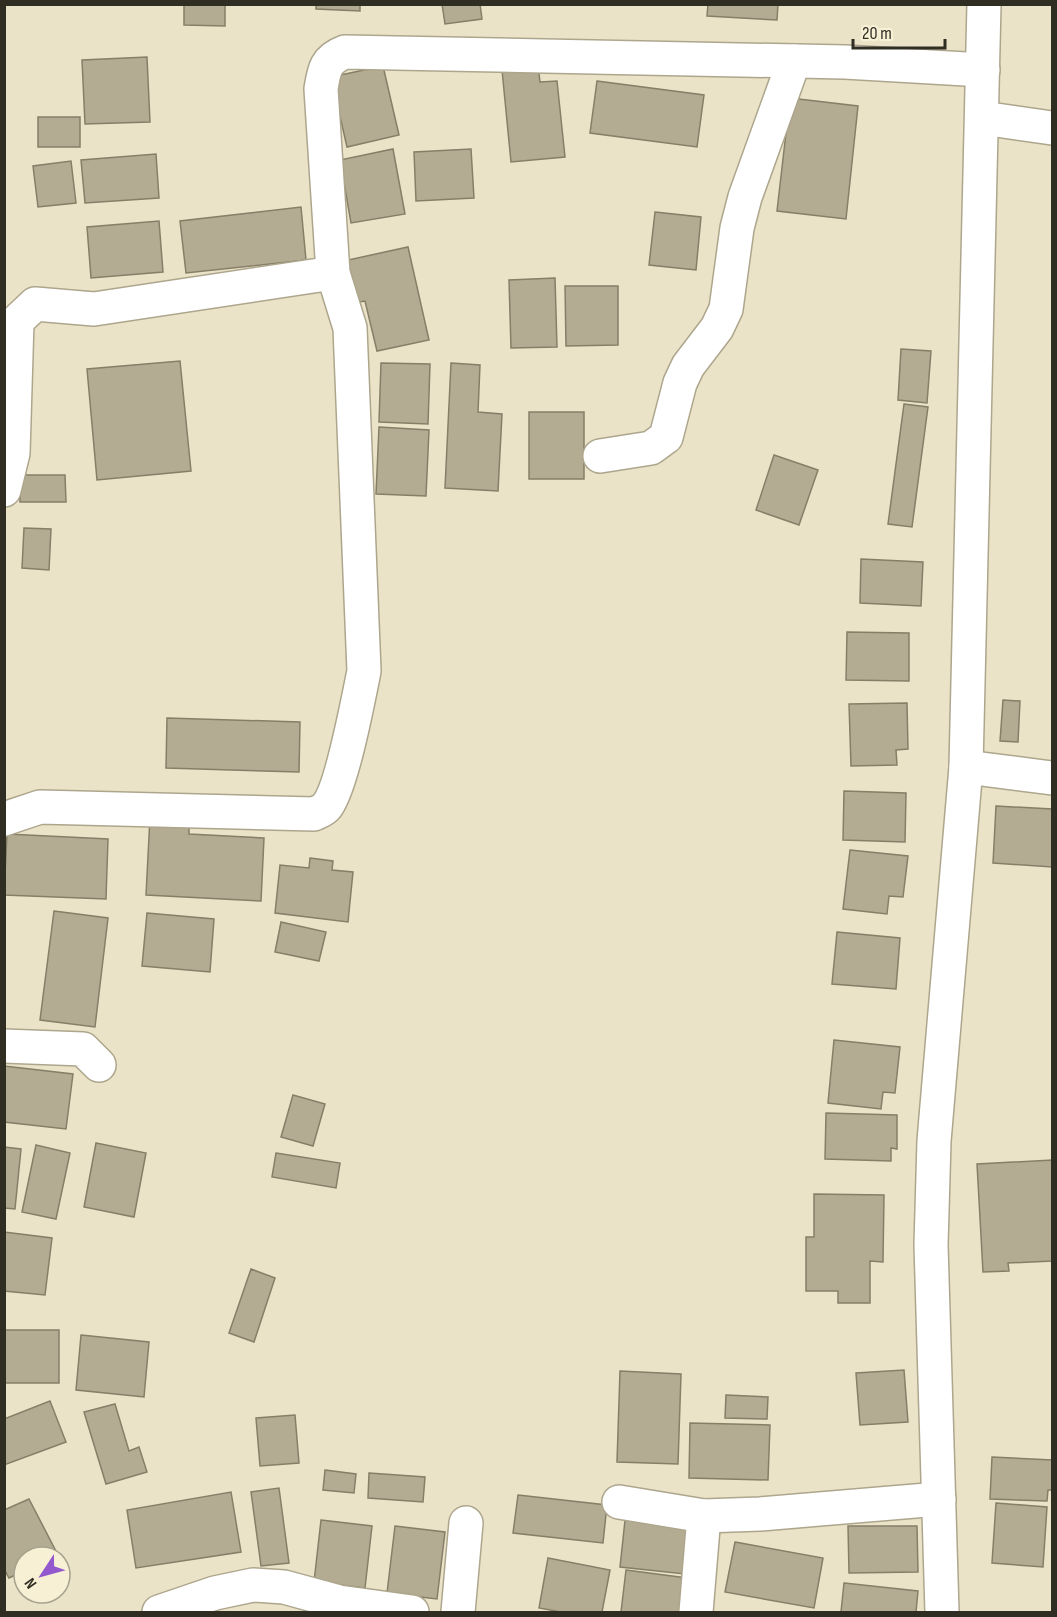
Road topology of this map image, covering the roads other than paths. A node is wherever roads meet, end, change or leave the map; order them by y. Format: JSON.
{"nodes":[{"id":1,"x":984,"y":4,"type":"edge"},
{"id":2,"x":794,"y":61,"type":"junction"},
{"id":3,"x":983,"y":70,"type":"junction"},
{"id":4,"x":982,"y":118,"type":"junction"},
{"id":5,"x":1053,"y":128,"type":"edge"},
{"id":6,"x":333,"y":273,"type":"junction"},
{"id":7,"x":600,"y":456,"type":"dead end"},
{"id":8,"x":4,"y":490,"type":"edge"},
{"id":9,"x":966,"y":767,"type":"junction"},
{"id":10,"x":1053,"y":778,"type":"edge"},
{"id":11,"x":4,"y":819,"type":"edge"},
{"id":12,"x":4,"y":1046,"type":"edge"},
{"id":13,"x":99,"y":1065,"type":"dead end"},
{"id":14,"x":939,"y":1499,"type":"junction"},
{"id":15,"x":619,"y":1502,"type":"dead end"},
{"id":16,"x":704,"y":1516,"type":"junction"},
{"id":17,"x":466,"y":1523,"type":"dead end"},
{"id":18,"x":159,"y":1612,"type":"edge"},
{"id":19,"x":412,"y":1612,"type":"edge"},
{"id":20,"x":458,"y":1612,"type":"edge"},
{"id":21,"x":696,"y":1612,"type":"edge"},
{"id":22,"x":942,"y":1612,"type":"edge"}],
"edges":[{"from":1,"to":3,"type":"street"},
{"from":2,"to":3,"type":"street"},
{"from":2,"to":6,"type":"street"},
{"from":2,"to":7,"type":"street"},
{"from":3,"to":4,"type":"street"},
{"from":4,"to":5,"type":"street"},
{"from":4,"to":9,"type":"street"},
{"from":6,"to":8,"type":"street"},
{"from":6,"to":11,"type":"street"},
{"from":9,"to":10,"type":"street"},
{"from":9,"to":14,"type":"street"},
{"from":12,"to":13,"type":"street"},
{"from":14,"to":16,"type":"street"},
{"from":14,"to":22,"type":"street"},
{"from":15,"to":16,"type":"street"},
{"from":16,"to":21,"type":"street"},
{"from":17,"to":20,"type":"street"},
{"from":18,"to":19,"type":"street"}]}
